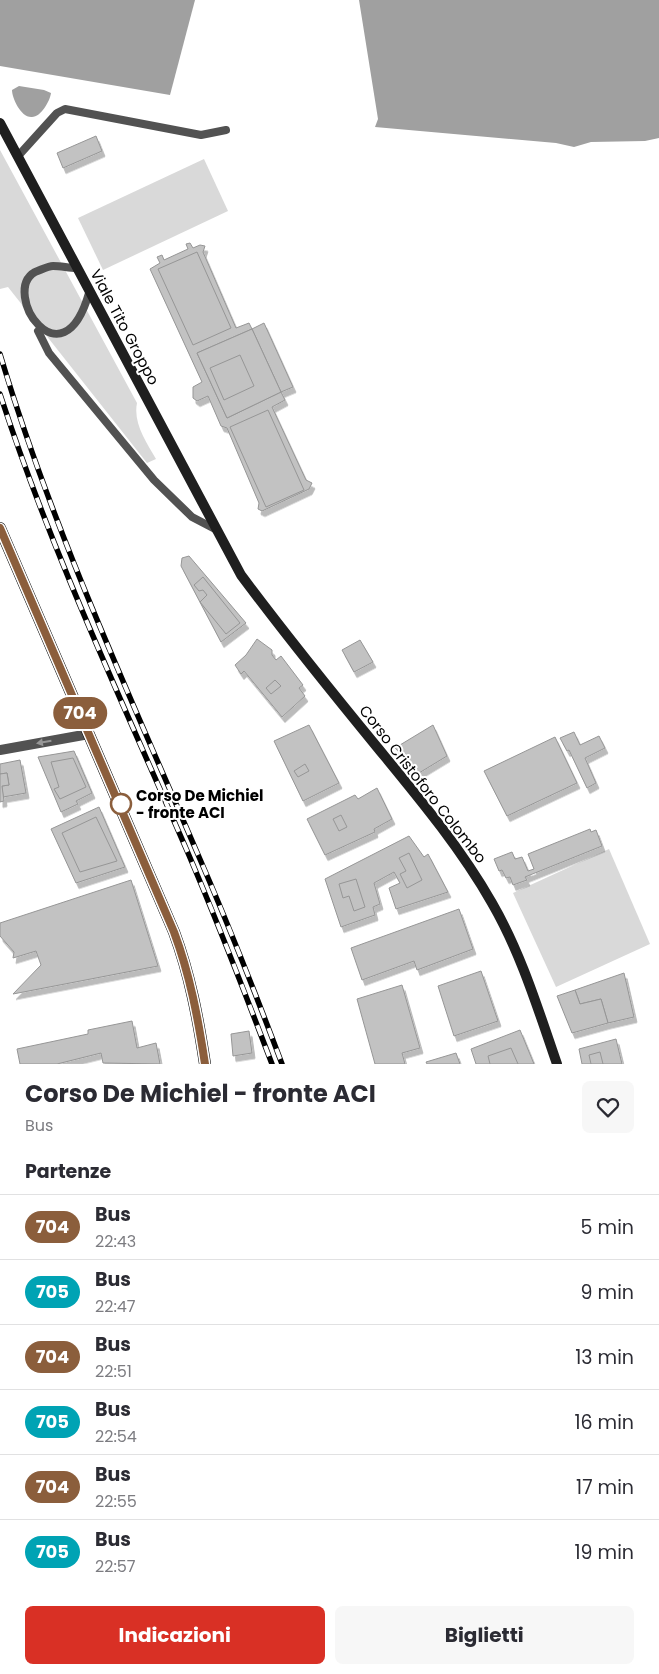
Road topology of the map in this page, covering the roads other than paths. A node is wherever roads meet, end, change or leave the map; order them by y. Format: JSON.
{"nodes":[{"id":1,"x":0,"y":123,"type":"edge"},
{"id":2,"x":226,"y":130,"type":"dead end"},
{"id":3,"x":19,"y":155,"type":"junction"},
{"id":4,"x":76,"y":268,"type":"junction"},
{"id":5,"x":89,"y":293,"type":"junction"},
{"id":6,"x":38,"y":331,"type":"junction"},
{"id":7,"x":0,"y":528,"type":"edge"},
{"id":8,"x":215,"y":529,"type":"junction"},
{"id":9,"x":224,"y":545,"type":"joint"},
{"id":10,"x":89,"y":734,"type":"junction"},
{"id":11,"x":0,"y":750,"type":"edge"},
{"id":12,"x":205,"y":1064,"type":"edge"},
{"id":13,"x":557,"y":1064,"type":"edge"}],
"edges":[{"from":1,"to":3,"type":"street","name":"Viale Tito Groppo"},
{"from":2,"to":3,"type":"lane"},
{"from":3,"to":4,"type":"street","name":"Viale Tito Groppo"},
{"from":4,"to":5,"type":"street","name":"Viale Tito Groppo"},
{"from":4,"to":6,"type":"lane"},
{"from":5,"to":6,"type":"lane"},
{"from":5,"to":8,"type":"street","name":"Viale Tito Groppo"},
{"from":6,"to":8,"type":"lane"},
{"from":7,"to":10,"type":"main road"},
{"from":8,"to":9,"type":"street","name":"Viale Tito Groppo"},
{"from":9,"to":13,"type":"street","name":"Corso Cristoforo Colombo"},
{"from":10,"to":11,"type":"street","one_way":true},
{"from":10,"to":12,"type":"main road"}]}
